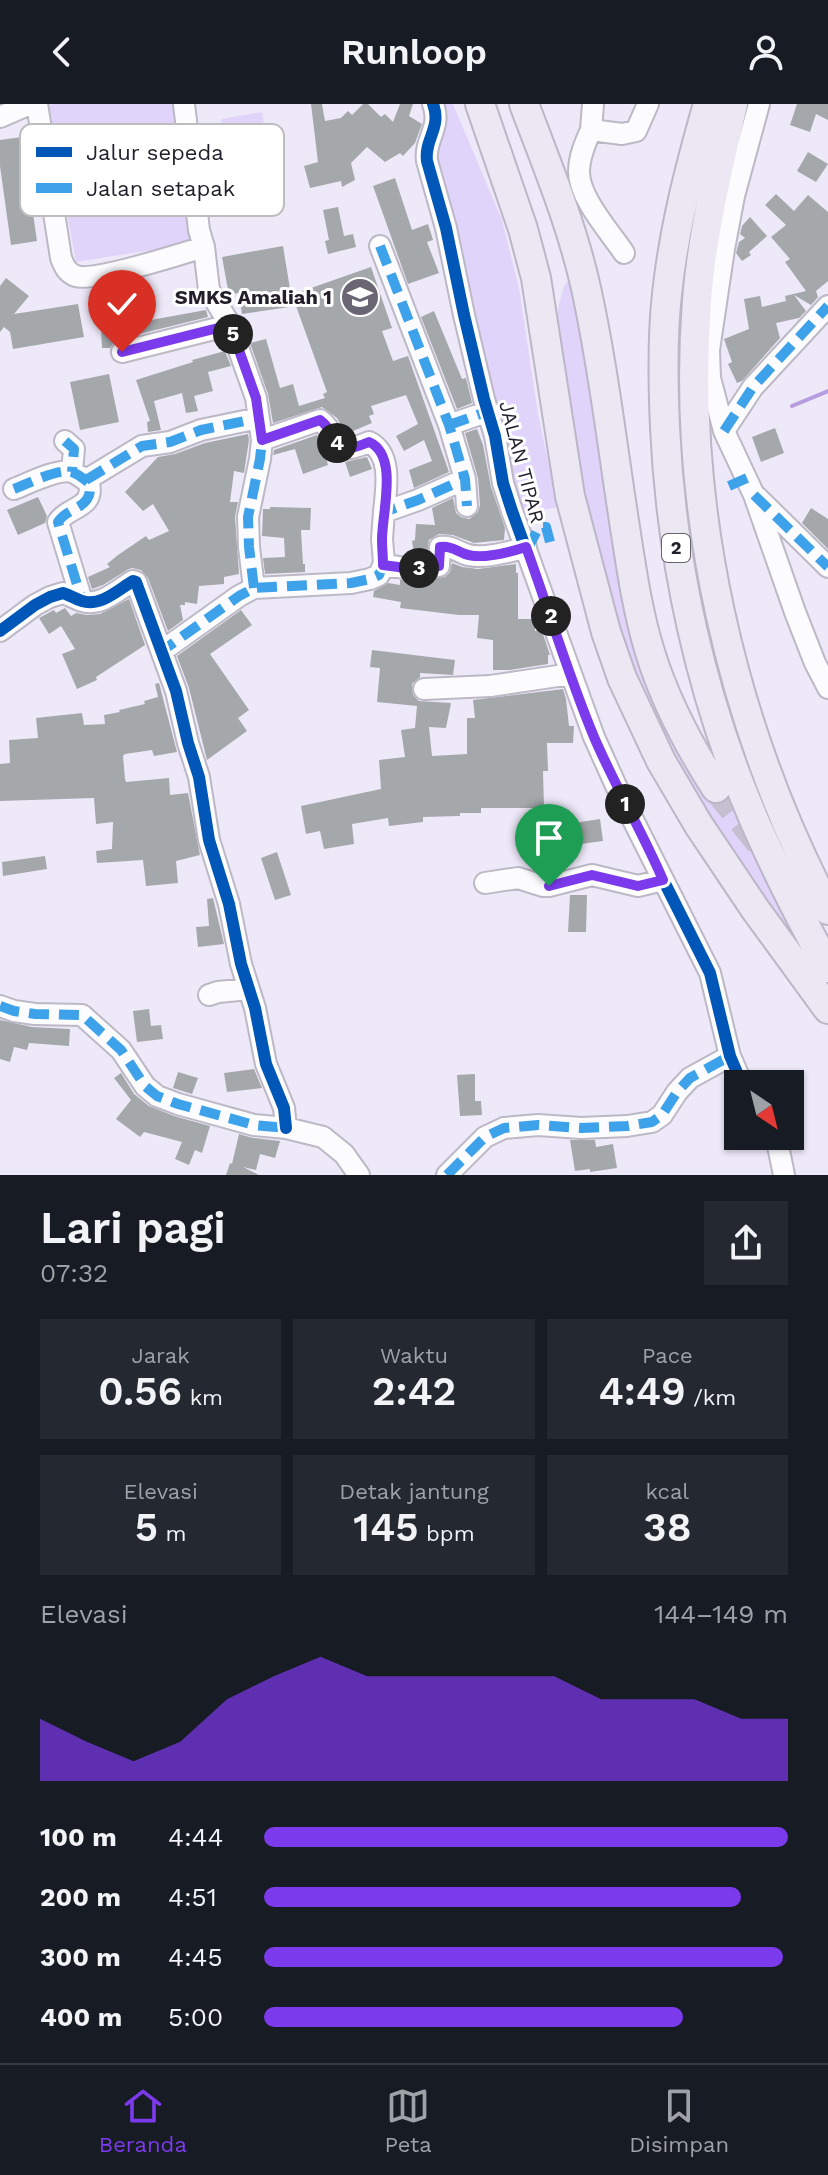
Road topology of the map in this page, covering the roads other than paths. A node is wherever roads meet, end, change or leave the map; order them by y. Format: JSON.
{"nodes":[{"id":1,"x":30,"y":104,"type":"edge"},
{"id":2,"x":37,"y":104,"type":"edge"},
{"id":3,"x":184,"y":104,"type":"edge"},
{"id":4,"x":433,"y":104,"type":"edge"},
{"id":5,"x":480,"y":104,"type":"edge"},
{"id":6,"x":510,"y":104,"type":"edge"},
{"id":7,"x":524,"y":104,"type":"edge"},
{"id":8,"x":593,"y":104,"type":"edge"},
{"id":9,"x":648,"y":104,"type":"edge"},
{"id":10,"x":708,"y":104,"type":"edge"},
{"id":11,"x":733,"y":104,"type":"edge"},
{"id":12,"x":759,"y":104,"type":"edge"},
{"id":13,"x":0,"y":117,"type":"edge"},
{"id":14,"x":40,"y":124,"type":"edge"},
{"id":15,"x":186,"y":124,"type":"edge"},
{"id":16,"x":591,"y":130,"type":"junction"},
{"id":17,"x":54,"y":216,"type":"edge"},
{"id":18,"x":197,"y":216,"type":"edge"},
{"id":19,"x":523,"y":229,"type":"junction"},
{"id":20,"x":380,"y":246,"type":"dead end"},
{"id":21,"x":204,"y":247,"type":"junction"},
{"id":22,"x":624,"y":253,"type":"dead end"},
{"id":23,"x":580,"y":264,"type":"junction"},
{"id":24,"x":536,"y":278,"type":"junction"},
{"id":25,"x":828,"y":306,"type":"edge"},
{"id":26,"x":230,"y":325,"type":"junction"},
{"id":27,"x":122,"y":352,"type":"dead end"},
{"id":28,"x":258,"y":408,"type":"junction"},
{"id":29,"x":489,"y":411,"type":"junction"},
{"id":30,"x":449,"y":425,"type":"junction"},
{"id":31,"x":724,"y":431,"type":"junction"},
{"id":32,"x":262,"y":440,"type":"junction"},
{"id":33,"x":65,"y":441,"type":"dead end"},
{"id":34,"x":79,"y":476,"type":"junction"},
{"id":35,"x":465,"y":479,"type":"junction"},
{"id":36,"x":14,"y":489,"type":"dead end"},
{"id":37,"x":754,"y":495,"type":"junction"},
{"id":38,"x":467,"y":506,"type":"dead end"},
{"id":39,"x":384,"y":512,"type":"junction"},
{"id":40,"x":526,"y":547,"type":"junction"},
{"id":41,"x":383,"y":565,"type":"junction"},
{"id":42,"x":828,"y":566,"type":"edge"},
{"id":43,"x":254,"y":588,"type":"junction"},
{"id":44,"x":82,"y":601,"type":"junction"},
{"id":45,"x":0,"y":631,"type":"edge"},
{"id":46,"x":162,"y":651,"type":"junction"},
{"id":47,"x":571,"y":674,"type":"junction"},
{"id":48,"x":828,"y":688,"type":"edge"},
{"id":49,"x":424,"y":689,"type":"dead end"},
{"id":50,"x":716,"y":788,"type":"tunnel mouth"},
{"id":51,"x":663,"y":880,"type":"junction"},
{"id":52,"x":485,"y":883,"type":"dead end"},
{"id":53,"x":828,"y":910,"type":"edge"},
{"id":54,"x":828,"y":968,"type":"edge"},
{"id":55,"x":249,"y":989,"type":"junction"},
{"id":56,"x":209,"y":995,"type":"dead end"},
{"id":57,"x":0,"y":1006,"type":"edge"},
{"id":58,"x":828,"y":1009,"type":"edge"},
{"id":59,"x":730,"y":1056,"type":"junction"},
{"id":60,"x":736,"y":1070,"type":"edge"},
{"id":61,"x":286,"y":1128,"type":"junction"},
{"id":62,"x":779,"y":1150,"type":"edge"},
{"id":63,"x":359,"y":1175,"type":"edge"},
{"id":64,"x":447,"y":1175,"type":"edge"},
{"id":65,"x":784,"y":1175,"type":"edge"}],
"edges":[{"from":1,"to":13,"type":"street"},
{"from":2,"to":14,"type":"street"},
{"from":3,"to":15,"type":"street"},
{"from":4,"to":29,"type":"street","name":"JALAN TIPAR"},
{"from":5,"to":19,"type":"highway"},
{"from":6,"to":19,"type":"highway"},
{"from":7,"to":23,"type":"highway"},
{"from":8,"to":16,"type":"street"},
{"from":9,"to":16,"type":"street"},
{"from":10,"to":54,"type":"highway","number":"2"},
{"from":11,"to":53,"type":"highway","number":"2"},
{"from":12,"to":31,"type":"street"},
{"from":16,"to":22,"type":"street"},
{"from":17,"to":21,"type":"street"},
{"from":18,"to":21,"type":"street"},
{"from":19,"to":24,"type":"highway"},
{"from":20,"to":30,"type":"street"},
{"from":21,"to":26,"type":"street"},
{"from":23,"to":24,"type":"highway"},
{"from":23,"to":50,"type":"highway"},
{"from":24,"to":58,"type":"highway"},
{"from":25,"to":31,"type":"street"},
{"from":26,"to":27,"type":"street"},
{"from":26,"to":28,"type":"street"},
{"from":28,"to":32,"type":"street"},
{"from":28,"to":34,"type":"street"},
{"from":29,"to":30,"type":"street"},
{"from":29,"to":40,"type":"street","name":"JALAN TIPAR"},
{"from":30,"to":35,"type":"street"},
{"from":31,"to":37,"type":"street"},
{"from":32,"to":39,"type":"street"},
{"from":32,"to":43,"type":"street"},
{"from":33,"to":34,"type":"street"},
{"from":34,"to":36,"type":"street"},
{"from":34,"to":44,"type":"street"},
{"from":35,"to":38,"type":"street"},
{"from":35,"to":39,"type":"street"},
{"from":37,"to":42,"type":"street"},
{"from":37,"to":48,"type":"street"},
{"from":39,"to":41,"type":"street"},
{"from":40,"to":41,"type":"street"},
{"from":40,"to":47,"type":"street","name":"JALAN TIPAR"},
{"from":41,"to":43,"type":"street"},
{"from":43,"to":46,"type":"street"},
{"from":44,"to":45,"type":"street"},
{"from":44,"to":46,"type":"street"},
{"from":46,"to":55,"type":"street"},
{"from":47,"to":49,"type":"street"},
{"from":47,"to":51,"type":"street","name":"JALAN TIPAR"},
{"from":51,"to":52,"type":"street"},
{"from":51,"to":59,"type":"street","name":"JALAN TIPAR"},
{"from":55,"to":56,"type":"street"},
{"from":55,"to":61,"type":"street"},
{"from":57,"to":61,"type":"street"},
{"from":59,"to":60,"type":"street","name":"JALAN TIPAR"},
{"from":59,"to":64,"type":"street"},
{"from":61,"to":63,"type":"street"},
{"from":62,"to":65,"type":"street"}]}
